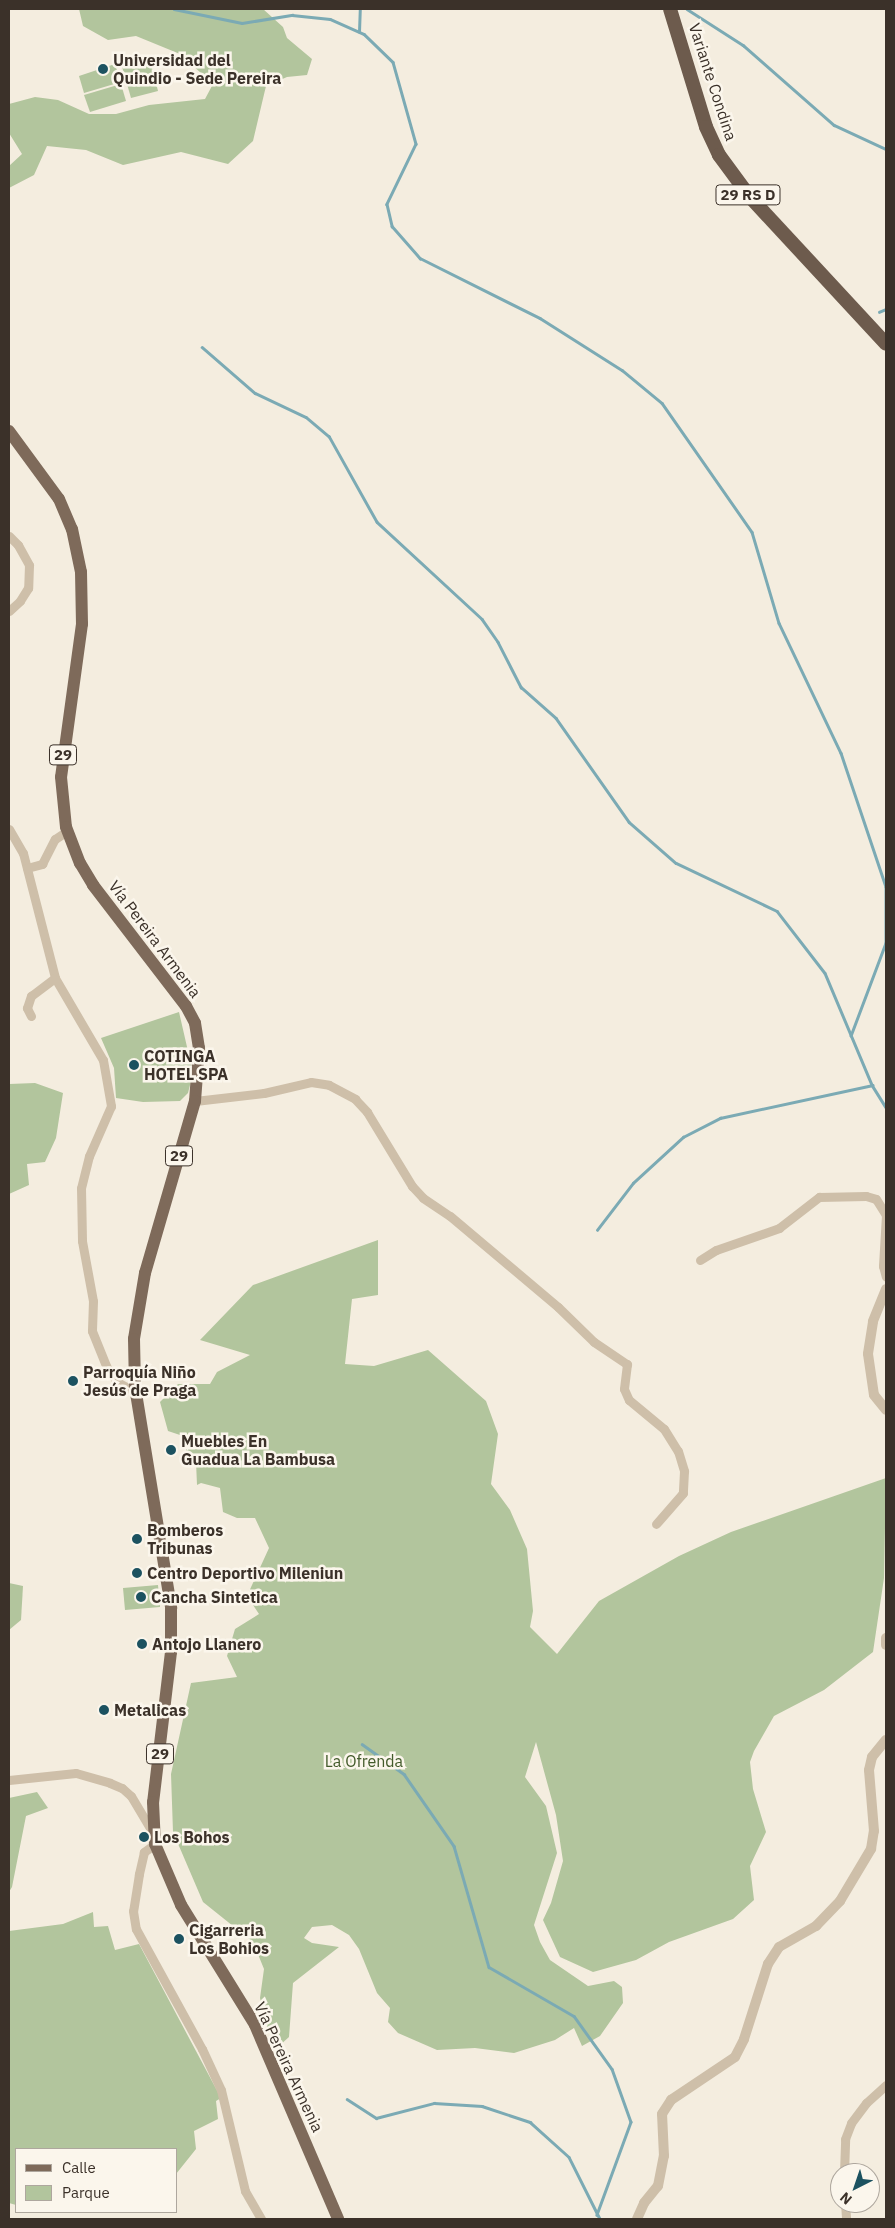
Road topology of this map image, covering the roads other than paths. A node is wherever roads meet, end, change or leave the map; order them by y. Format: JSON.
{"nodes":[{"id":1,"x":670,"y":9,"type":"edge"},
{"id":2,"x":886,"y":344,"type":"edge"},
{"id":3,"x":9,"y":431,"type":"edge"},
{"id":4,"x":9,"y":536,"type":"edge"},
{"id":5,"x":9,"y":610,"type":"edge"},
{"id":6,"x":9,"y":829,"type":"edge"},
{"id":7,"x":67,"y":831,"type":"junction"},
{"id":8,"x":27,"y":868,"type":"junction"},
{"id":9,"x":55,"y":978,"type":"junction"},
{"id":10,"x":31,"y":1016,"type":"dead end"},
{"id":11,"x":195,"y":1101,"type":"junction"},
{"id":12,"x":700,"y":1260,"type":"dead end"},
{"id":13,"x":886,"y":1277,"type":"edge"},
{"id":14,"x":886,"y":1288,"type":"edge"},
{"id":15,"x":136,"y":1392,"type":"junction"},
{"id":16,"x":886,"y":1410,"type":"edge"},
{"id":17,"x":656,"y":1524,"type":"dead end"},
{"id":18,"x":886,"y":1638,"type":"edge"},
{"id":19,"x":886,"y":1645,"type":"edge"},
{"id":20,"x":886,"y":1740,"type":"edge"},
{"id":21,"x":9,"y":1780,"type":"edge"},
{"id":22,"x":154,"y":1839,"type":"junction"},
{"id":23,"x":886,"y":2085,"type":"edge"},
{"id":24,"x":844,"y":2163,"type":"edge"},
{"id":25,"x":261,"y":2219,"type":"edge"},
{"id":26,"x":338,"y":2219,"type":"edge"},
{"id":27,"x":637,"y":2219,"type":"edge"}],
"edges":[{"from":1,"to":2,"type":"highway","name":"Variante Condina","number":"29 RS D"},
{"from":3,"to":7,"type":"main road","name":"Vía Pereira Armenia","number":"29"},
{"from":4,"to":5,"type":"street"},
{"from":6,"to":8,"type":"street"},
{"from":7,"to":8,"type":"street"},
{"from":7,"to":11,"type":"main road","name":"Vía Pereira Armenia","number":"29"},
{"from":8,"to":9,"type":"street"},
{"from":9,"to":10,"type":"street"},
{"from":9,"to":15,"type":"street"},
{"from":11,"to":15,"type":"main road","name":"Vía Pereira Armenia","number":"29"},
{"from":11,"to":17,"type":"street"},
{"from":12,"to":13,"type":"street"},
{"from":14,"to":16,"type":"street"},
{"from":15,"to":22,"type":"main road","name":"Vía Pereira Armenia","number":"29"},
{"from":18,"to":19,"type":"street"},
{"from":20,"to":27,"type":"street"},
{"from":21,"to":22,"type":"street"},
{"from":22,"to":25,"type":"street"},
{"from":22,"to":26,"type":"main road","name":"Vía Pereira Armenia","number":"29"},
{"from":23,"to":24,"type":"street"}]}
